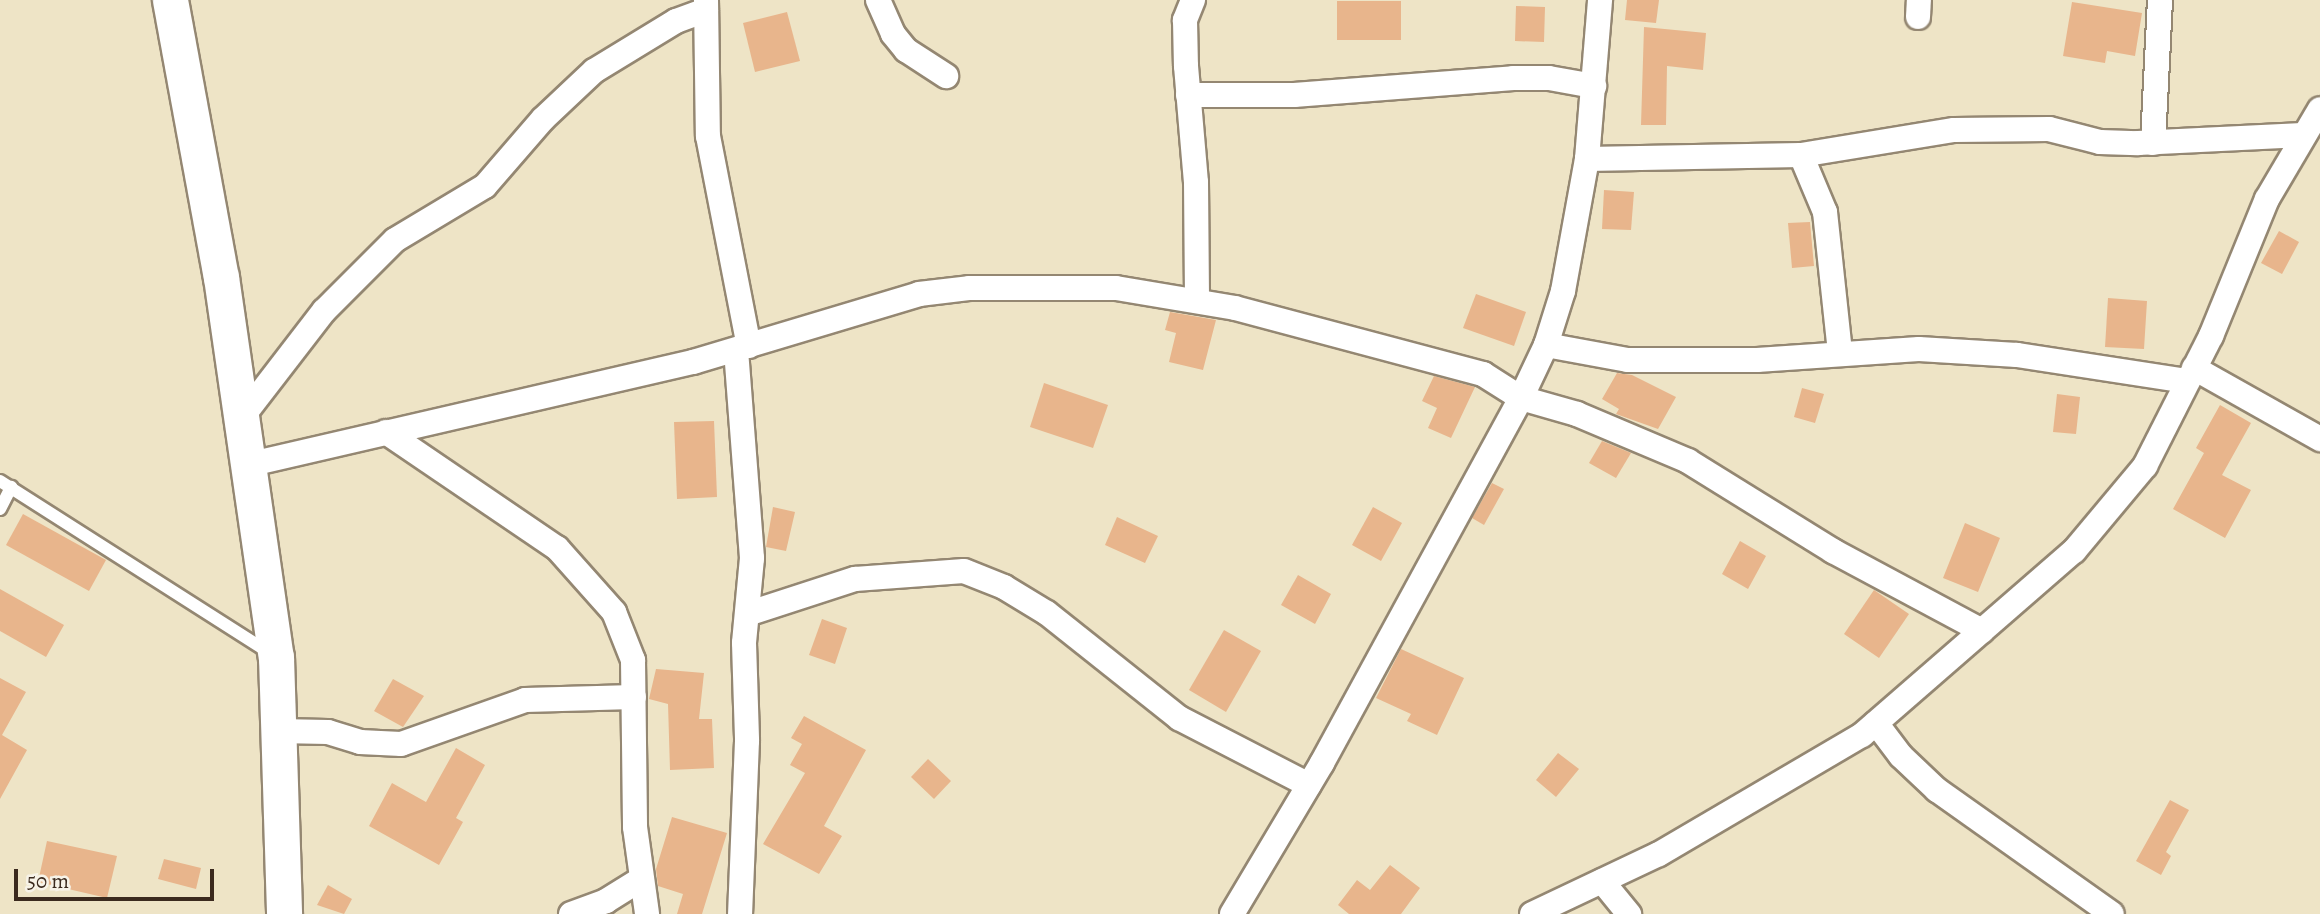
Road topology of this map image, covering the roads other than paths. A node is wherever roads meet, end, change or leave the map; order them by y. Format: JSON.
{"nodes":[{"id":1,"x":170,"y":0,"type":"edge"},
{"id":2,"x":878,"y":0,"type":"edge"},
{"id":3,"x":1193,"y":0,"type":"edge"},
{"id":4,"x":1600,"y":0,"type":"edge"},
{"id":5,"x":2160,"y":0,"type":"edge"},
{"id":6,"x":706,"y":5,"type":"edge"},
{"id":7,"x":946,"y":76,"type":"dead end"},
{"id":8,"x":1594,"y":86,"type":"junction"},
{"id":9,"x":1188,"y":95,"type":"junction"},
{"id":10,"x":2320,"y":109,"type":"edge"},
{"id":11,"x":2303,"y":135,"type":"junction"},
{"id":12,"x":2153,"y":143,"type":"junction"},
{"id":13,"x":1801,"y":155,"type":"junction"},
{"id":14,"x":1587,"y":159,"type":"junction"},
{"id":15,"x":1197,"y":301,"type":"junction"},
{"id":16,"x":1546,"y":345,"type":"junction"},
{"id":17,"x":742,"y":348,"type":"junction"},
{"id":18,"x":1840,"y":352,"type":"junction"},
{"id":19,"x":2190,"y":375,"type":"junction"},
{"id":20,"x":1521,"y":398,"type":"junction"},
{"id":21,"x":243,"y":416,"type":"junction"},
{"id":22,"x":386,"y":432,"type":"junction"},
{"id":23,"x":2320,"y":439,"type":"edge"},
{"id":24,"x":251,"y":464,"type":"junction"},
{"id":25,"x":5,"y":484,"type":"edge"},
{"id":26,"x":0,"y":509,"type":"edge"},
{"id":27,"x":747,"y":614,"type":"junction"},
{"id":28,"x":1982,"y":631,"type":"junction"},
{"id":29,"x":276,"y":657,"type":"junction"},
{"id":30,"x":634,"y":697,"type":"junction"},
{"id":31,"x":1876,"y":723,"type":"junction"},
{"id":32,"x":278,"y":731,"type":"junction"},
{"id":33,"x":1309,"y":785,"type":"junction"},
{"id":34,"x":639,"y":880,"type":"junction"},
{"id":35,"x":1602,"y":881,"type":"junction"},
{"id":36,"x":284,"y":914,"type":"edge"},
{"id":37,"x":571,"y":914,"type":"edge"},
{"id":38,"x":647,"y":914,"type":"edge"},
{"id":39,"x":740,"y":914,"type":"edge"},
{"id":40,"x":1232,"y":914,"type":"edge"},
{"id":41,"x":1532,"y":914,"type":"edge"},
{"id":42,"x":1629,"y":914,"type":"edge"},
{"id":43,"x":2112,"y":914,"type":"edge"}],
"edges":[{"from":1,"to":21,"type":"street"},
{"from":2,"to":7,"type":"street"},
{"from":3,"to":9,"type":"street"},
{"from":4,"to":8,"type":"street"},
{"from":5,"to":12,"type":"street"},
{"from":6,"to":17,"type":"street"},
{"from":6,"to":21,"type":"street"},
{"from":8,"to":9,"type":"street"},
{"from":8,"to":14,"type":"street"},
{"from":9,"to":15,"type":"street"},
{"from":10,"to":11,"type":"street"},
{"from":11,"to":12,"type":"street"},
{"from":11,"to":19,"type":"street"},
{"from":12,"to":13,"type":"street"},
{"from":13,"to":14,"type":"street"},
{"from":13,"to":18,"type":"street"},
{"from":14,"to":16,"type":"street"},
{"from":15,"to":17,"type":"street"},
{"from":15,"to":20,"type":"street"},
{"from":16,"to":18,"type":"street"},
{"from":16,"to":20,"type":"street"},
{"from":17,"to":22,"type":"street"},
{"from":17,"to":27,"type":"street"},
{"from":18,"to":19,"type":"street"},
{"from":19,"to":23,"type":"street"},
{"from":19,"to":28,"type":"street"},
{"from":20,"to":28,"type":"street"},
{"from":20,"to":33,"type":"street"},
{"from":21,"to":24,"type":"street"},
{"from":22,"to":24,"type":"street"},
{"from":22,"to":30,"type":"street"},
{"from":24,"to":29,"type":"street"},
{"from":25,"to":26,"type":"lane"},
{"from":25,"to":29,"type":"lane"},
{"from":27,"to":33,"type":"street"},
{"from":27,"to":39,"type":"street"},
{"from":28,"to":31,"type":"street"},
{"from":29,"to":32,"type":"street"},
{"from":30,"to":32,"type":"street"},
{"from":30,"to":34,"type":"street"},
{"from":31,"to":35,"type":"street"},
{"from":31,"to":43,"type":"street"},
{"from":32,"to":36,"type":"street"},
{"from":33,"to":40,"type":"street"},
{"from":34,"to":37,"type":"street"},
{"from":34,"to":38,"type":"street"},
{"from":35,"to":41,"type":"street"},
{"from":35,"to":42,"type":"street"}]}
